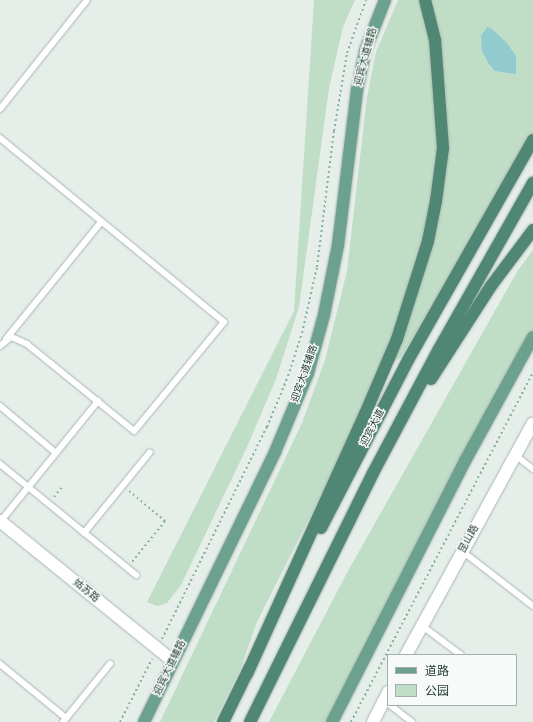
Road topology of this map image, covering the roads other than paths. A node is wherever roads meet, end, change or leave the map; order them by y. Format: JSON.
{"nodes":[{"id":1,"x":87,"y":0,"type":"edge"},
{"id":2,"x":385,"y":0,"type":"edge"},
{"id":3,"x":425,"y":0,"type":"edge"},
{"id":4,"x":0,"y":108,"type":"edge"},
{"id":5,"x":0,"y":138,"type":"edge"},
{"id":6,"x":533,"y":140,"type":"edge"},
{"id":7,"x":533,"y":184,"type":"edge"},
{"id":8,"x":101,"y":222,"type":"junction"},
{"id":9,"x":533,"y":230,"type":"edge"},
{"id":10,"x":533,"y":337,"type":"edge"},
{"id":11,"x":5,"y":340,"type":"junction"},
{"id":12,"x":0,"y":346,"type":"edge"},
{"id":13,"x":98,"y":401,"type":"junction"},
{"id":14,"x":0,"y":406,"type":"edge"},
{"id":15,"x":533,"y":423,"type":"edge"},
{"id":16,"x":150,"y":452,"type":"dead end"},
{"id":17,"x":56,"y":453,"type":"junction"},
{"id":18,"x":515,"y":455,"type":"junction"},
{"id":19,"x":0,"y":464,"type":"edge"},
{"id":20,"x":533,"y":468,"type":"edge"},
{"id":21,"x":373,"y":473,"type":"junction"},
{"id":22,"x":28,"y":487,"type":"junction"},
{"id":23,"x":0,"y":522,"type":"edge"},
{"id":24,"x":84,"y":533,"type":"junction"},
{"id":25,"x":462,"y":551,"type":"junction"},
{"id":26,"x":136,"y":575,"type":"dead end"},
{"id":27,"x":533,"y":606,"type":"edge"},
{"id":28,"x":421,"y":625,"type":"junction"},
{"id":29,"x":406,"y":654,"type":"edge"},
{"id":30,"x":460,"y":654,"type":"edge"},
{"id":31,"x":173,"y":661,"type":"junction"},
{"id":32,"x":0,"y":664,"type":"edge"},
{"id":33,"x":110,"y":664,"type":"dead end"},
{"id":34,"x":246,"y":674,"type":"junction"},
{"id":35,"x":387,"y":700,"type":"edge"},
{"id":36,"x":394,"y":706,"type":"edge"},
{"id":37,"x":65,"y":720,"type":"edge"},
{"id":38,"x":144,"y":722,"type":"edge"},
{"id":39,"x":223,"y":722,"type":"edge"},
{"id":40,"x":250,"y":722,"type":"edge"},
{"id":41,"x":332,"y":722,"type":"edge"},
{"id":42,"x":373,"y":722,"type":"edge"},
{"id":43,"x":412,"y":722,"type":"edge"}],
"edges":[{"from":1,"to":4,"type":"lane"},
{"from":2,"to":31,"type":"main road","name":"迎宾大道辅路"},
{"from":3,"to":34,"type":"highway"},
{"from":5,"to":8,"type":"lane"},
{"from":6,"to":34,"type":"highway","name":"迎宾大道"},
{"from":7,"to":21,"type":"highway","name":"迎宾大道"},
{"from":8,"to":11,"type":"lane"},
{"from":8,"to":13,"type":"lane"},
{"from":9,"to":21,"type":"highway"},
{"from":10,"to":41,"type":"main road"},
{"from":11,"to":12,"type":"lane"},
{"from":11,"to":13,"type":"lane"},
{"from":13,"to":17,"type":"lane"},
{"from":14,"to":17,"type":"lane"},
{"from":15,"to":18,"type":"street","name":"昆山路"},
{"from":16,"to":24,"type":"lane"},
{"from":17,"to":22,"type":"lane"},
{"from":18,"to":20,"type":"lane"},
{"from":18,"to":25,"type":"street","name":"昆山路"},
{"from":19,"to":22,"type":"lane"},
{"from":21,"to":40,"type":"highway","name":"迎宾大道"},
{"from":22,"to":23,"type":"lane"},
{"from":22,"to":24,"type":"lane"},
{"from":23,"to":31,"type":"street","name":"姑苏路"},
{"from":24,"to":26,"type":"lane"},
{"from":25,"to":27,"type":"lane"},
{"from":25,"to":28,"type":"street","name":"昆山路"},
{"from":28,"to":29,"type":"street","name":"昆山路"},
{"from":28,"to":30,"type":"lane"},
{"from":31,"to":38,"type":"main road","name":"迎宾大道辅路"},
{"from":32,"to":37,"type":"lane"},
{"from":33,"to":37,"type":"lane"},
{"from":34,"to":39,"type":"highway","name":"迎宾大道"},
{"from":35,"to":42,"type":"street"},
{"from":36,"to":43,"type":"lane"}]}
